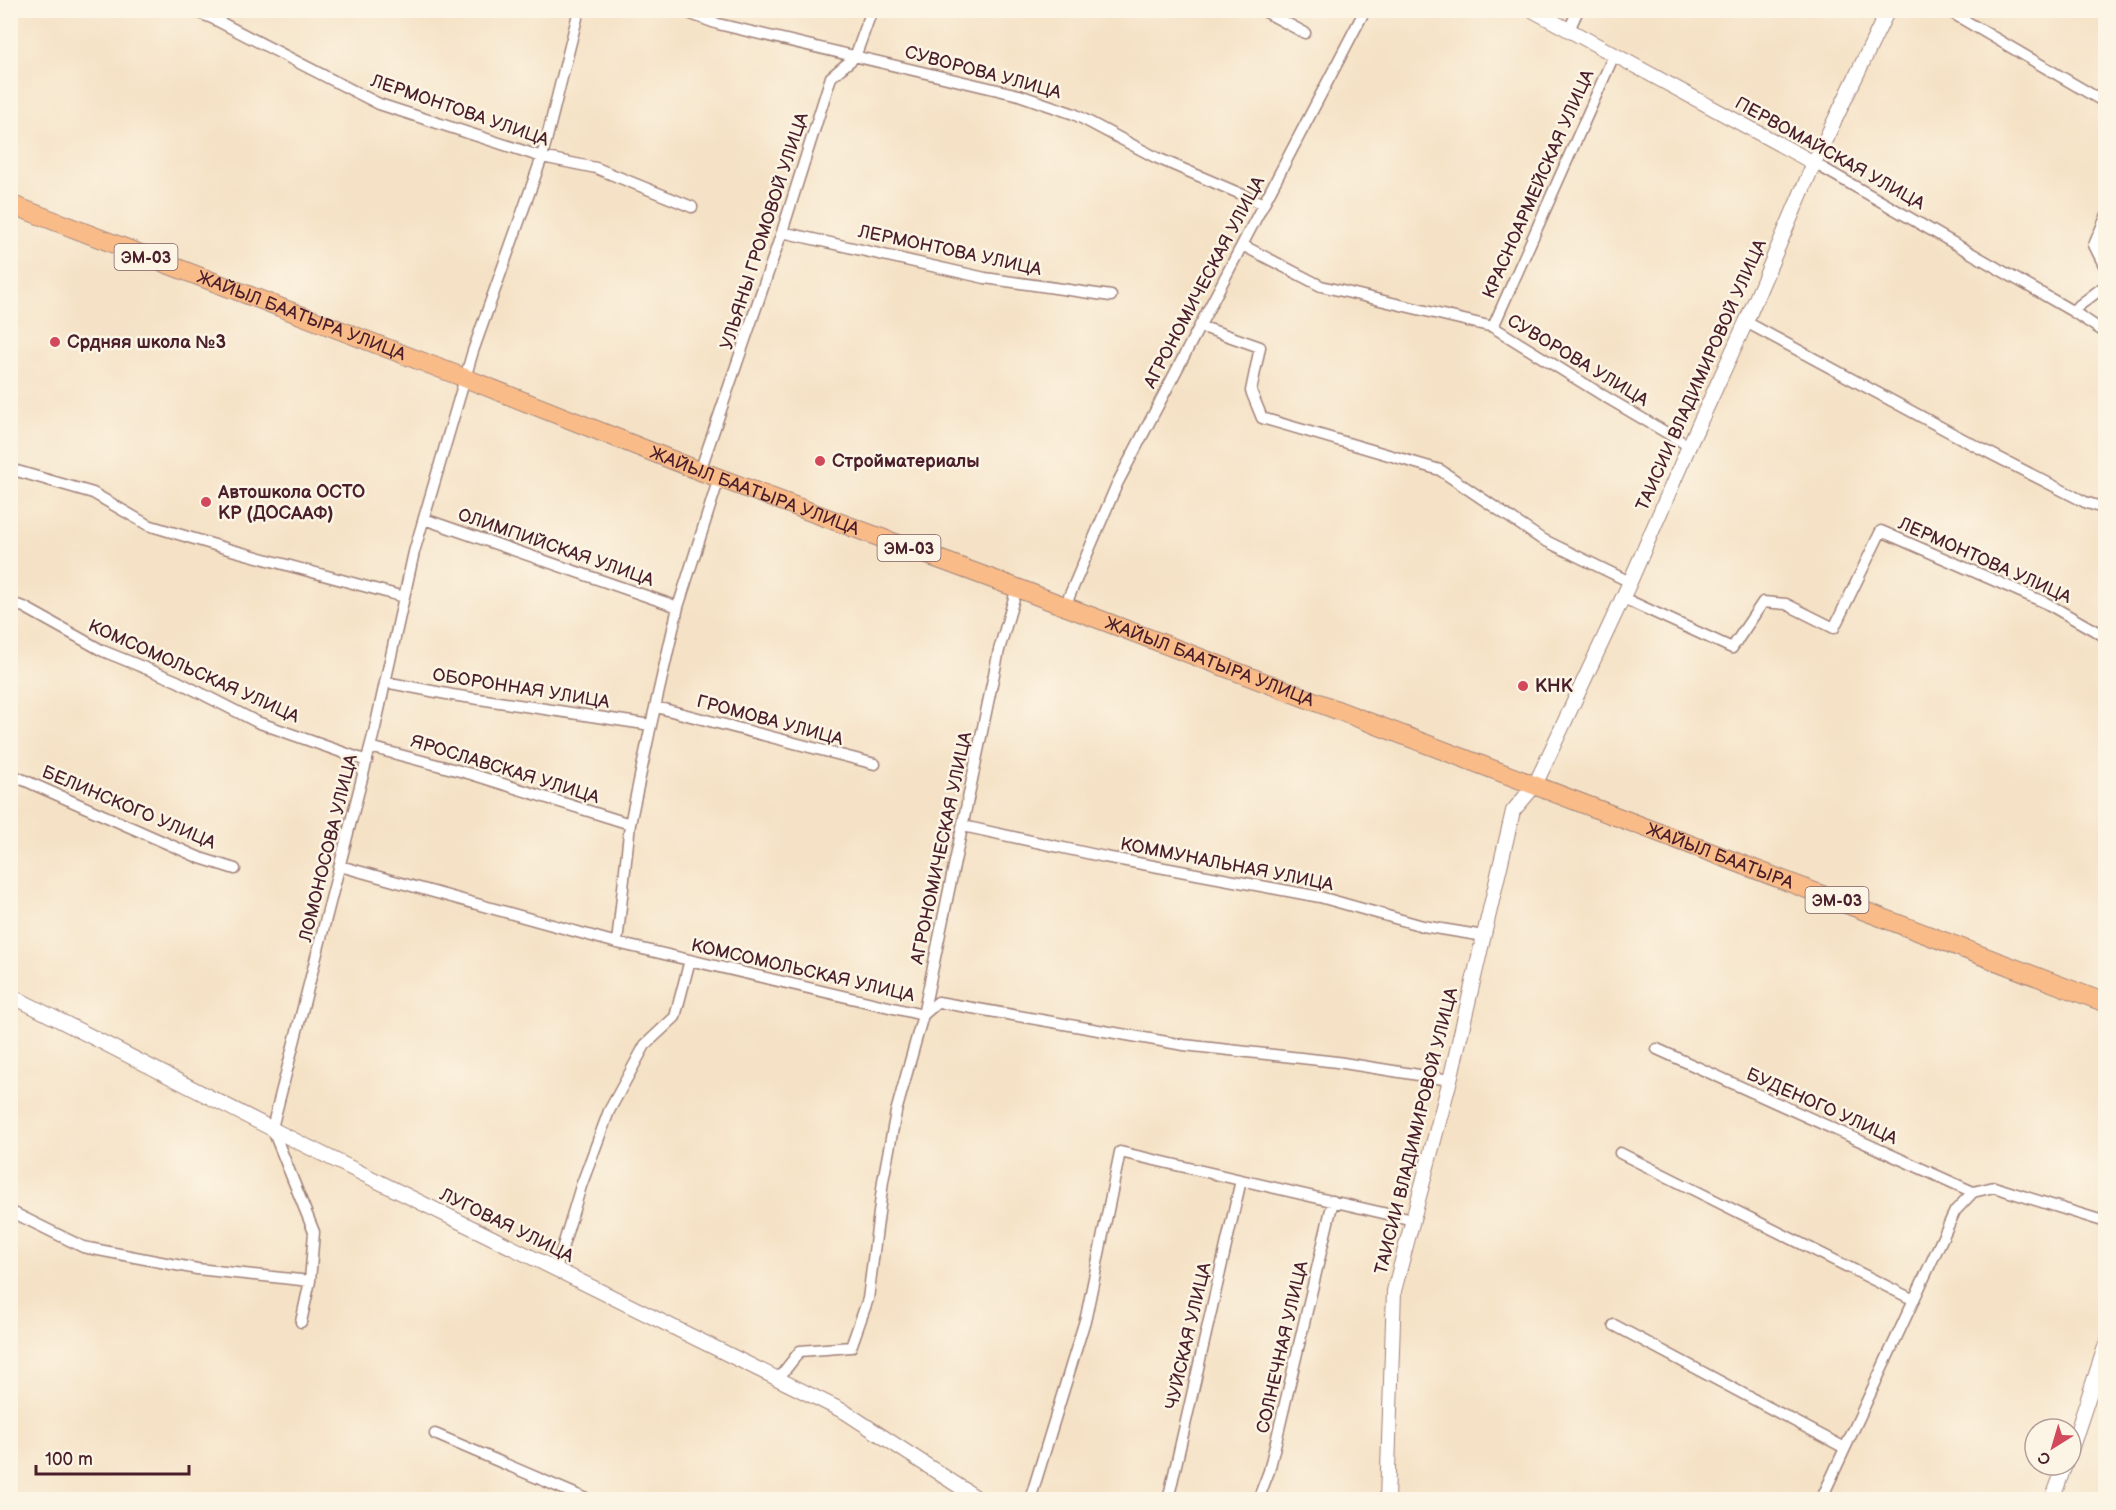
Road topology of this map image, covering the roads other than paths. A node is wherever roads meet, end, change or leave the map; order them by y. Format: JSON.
{"nodes":[{"id":1,"x":192,"y":10,"type":"edge"},
{"id":2,"x":579,"y":10,"type":"edge"},
{"id":3,"x":680,"y":10,"type":"edge"},
{"id":4,"x":872,"y":10,"type":"edge"},
{"id":5,"x":1262,"y":10,"type":"edge"},
{"id":6,"x":1365,"y":10,"type":"edge"},
{"id":7,"x":1533,"y":10,"type":"edge"},
{"id":8,"x":1578,"y":10,"type":"edge"},
{"id":9,"x":1888,"y":10,"type":"edge"},
{"id":10,"x":1947,"y":10,"type":"edge"},
{"id":11,"x":1569,"y":30,"type":"junction"},
{"id":12,"x":1305,"y":33,"type":"dead end"},
{"id":13,"x":1614,"y":55,"type":"junction"},
{"id":14,"x":855,"y":57,"type":"junction"},
{"id":15,"x":2106,"y":103,"type":"edge"},
{"id":16,"x":542,"y":157,"type":"junction"},
{"id":17,"x":1814,"y":163,"type":"junction"},
{"id":18,"x":10,"y":204,"type":"edge"},
{"id":19,"x":1264,"y":204,"type":"junction"},
{"id":20,"x":692,"y":207,"type":"dead end"},
{"id":21,"x":2106,"y":217,"type":"edge"},
{"id":22,"x":782,"y":232,"type":"junction"},
{"id":23,"x":1242,"y":245,"type":"junction"},
{"id":24,"x":2106,"y":269,"type":"edge"},
{"id":25,"x":2106,"y":285,"type":"edge"},
{"id":26,"x":1111,"y":296,"type":"dead end"},
{"id":27,"x":2072,"y":311,"type":"junction"},
{"id":28,"x":1746,"y":322,"type":"junction"},
{"id":29,"x":1200,"y":326,"type":"junction"},
{"id":30,"x":1493,"y":327,"type":"junction"},
{"id":31,"x":2106,"y":333,"type":"edge"},
{"id":32,"x":465,"y":378,"type":"junction"},
{"id":33,"x":1689,"y":446,"type":"junction"},
{"id":34,"x":10,"y":469,"type":"edge"},
{"id":35,"x":700,"y":471,"type":"junction"},
{"id":36,"x":719,"y":478,"type":"junction"},
{"id":37,"x":2106,"y":509,"type":"edge"},
{"id":38,"x":424,"y":519,"type":"junction"},
{"id":39,"x":1630,"y":582,"type":"junction"},
{"id":40,"x":1017,"y":588,"type":"junction"},
{"id":41,"x":404,"y":597,"type":"junction"},
{"id":42,"x":1623,"y":598,"type":"junction"},
{"id":43,"x":10,"y":603,"type":"edge"},
{"id":44,"x":1065,"y":606,"type":"junction"},
{"id":45,"x":678,"y":607,"type":"junction"},
{"id":46,"x":2106,"y":637,"type":"edge"},
{"id":47,"x":385,"y":682,"type":"junction"},
{"id":48,"x":656,"y":707,"type":"junction"},
{"id":49,"x":651,"y":725,"type":"junction"},
{"id":50,"x":370,"y":747,"type":"junction"},
{"id":51,"x":366,"y":760,"type":"junction"},
{"id":52,"x":875,"y":764,"type":"dead end"},
{"id":53,"x":10,"y":774,"type":"edge"},
{"id":54,"x":1535,"y":785,"type":"junction"},
{"id":55,"x":630,"y":824,"type":"junction"},
{"id":56,"x":963,"y":826,"type":"junction"},
{"id":57,"x":340,"y":866,"type":"junction"},
{"id":58,"x":235,"y":869,"type":"dead end"},
{"id":59,"x":1484,"y":936,"type":"junction"},
{"id":60,"x":617,"y":943,"type":"junction"},
{"id":61,"x":690,"y":960,"type":"junction"},
{"id":62,"x":10,"y":994,"type":"edge"},
{"id":63,"x":2106,"y":1003,"type":"edge"},
{"id":64,"x":923,"y":1015,"type":"junction"},
{"id":65,"x":1657,"y":1049,"type":"dead end"},
{"id":66,"x":1450,"y":1080,"type":"junction"},
{"id":67,"x":272,"y":1128,"type":"junction"},
{"id":68,"x":1620,"y":1153,"type":"dead end"},
{"id":69,"x":1241,"y":1180,"type":"junction"},
{"id":70,"x":1973,"y":1192,"type":"junction"},
{"id":71,"x":1333,"y":1202,"type":"junction"},
{"id":72,"x":10,"y":1211,"type":"edge"},
{"id":73,"x":1413,"y":1220,"type":"junction"},
{"id":74,"x":2106,"y":1221,"type":"edge"},
{"id":75,"x":556,"y":1269,"type":"junction"},
{"id":76,"x":310,"y":1281,"type":"junction"},
{"id":77,"x":1914,"y":1300,"type":"junction"},
{"id":78,"x":301,"y":1322,"type":"dead end"},
{"id":79,"x":1614,"y":1325,"type":"dead end"},
{"id":80,"x":2106,"y":1344,"type":"edge"},
{"id":81,"x":778,"y":1379,"type":"junction"},
{"id":82,"x":2082,"y":1417,"type":"edge"},
{"id":83,"x":435,"y":1434,"type":"dead end"},
{"id":84,"x":1845,"y":1448,"type":"junction"},
{"id":85,"x":2061,"y":1477,"type":"edge"},
{"id":86,"x":589,"y":1500,"type":"edge"},
{"id":87,"x":980,"y":1500,"type":"edge"},
{"id":88,"x":1030,"y":1500,"type":"edge"},
{"id":89,"x":1168,"y":1500,"type":"edge"},
{"id":90,"x":1258,"y":1500,"type":"edge"},
{"id":91,"x":1387,"y":1500,"type":"edge"},
{"id":92,"x":1821,"y":1500,"type":"edge"},
{"id":93,"x":2052,"y":1500,"type":"edge"}],
"edges":[{"from":1,"to":16,"type":"street","name":"ЛЕРМОНТОВА УЛИЦА"},
{"from":2,"to":16,"type":"street","name":"ЛОМОНОСОВА УЛИЦА"},
{"from":3,"to":14,"type":"street","name":"СУВОРОВА УЛИЦА"},
{"from":4,"to":14,"type":"street"},
{"from":5,"to":12,"type":"street"},
{"from":6,"to":19,"type":"street","name":"АГРОНОМИЧЕСКАЯ УЛИЦА"},
{"from":7,"to":11,"type":"street","name":"ПЕРВОМАЙСКАЯ УЛИЦА"},
{"from":8,"to":11,"type":"street"},
{"from":9,"to":17,"type":"street","name":"ТАИСИИ ВЛАДИМИРОВОЙ УЛИЦА"},
{"from":10,"to":15,"type":"street"},
{"from":11,"to":13,"type":"street","name":"ПЕРВОМАЙСКАЯ УЛИЦА"},
{"from":13,"to":17,"type":"street","name":"ПЕРВОМАЙСКАЯ УЛИЦА"},
{"from":13,"to":30,"type":"street","name":"КРАСНОАРМЕЙСКАЯ УЛИЦА"},
{"from":14,"to":19,"type":"street","name":"СУВОРОВА УЛИЦА"},
{"from":14,"to":22,"type":"street","name":"УЛЬЯНЫ ГРОМОВОЙ УЛИЦА"},
{"from":16,"to":20,"type":"street","name":"ЛЕРМОНТОВА УЛИЦА"},
{"from":16,"to":32,"type":"street","name":"ЛОМОНОСОВА УЛИЦА"},
{"from":17,"to":27,"type":"street","name":"ПЕРВОМАЙСКАЯ УЛИЦА"},
{"from":17,"to":28,"type":"street","name":"ТАИСИИ ВЛАДИМИРОВОЙ УЛИЦА"},
{"from":18,"to":32,"type":"highway","name":"ЖАЙЫЛ БААТЫРА УЛИЦА","number":"ЭМ-03"},
{"from":19,"to":23,"type":"street","name":"АГРОНОМИЧЕСКАЯ УЛИЦА"},
{"from":21,"to":24,"type":"street"},
{"from":22,"to":26,"type":"street","name":"ЛЕРМОНТОВА УЛИЦА"},
{"from":22,"to":35,"type":"street","name":"УЛЬЯНЫ ГРОМОВОЙ УЛИЦА"},
{"from":23,"to":29,"type":"street","name":"АГРОНОМИЧЕСКАЯ УЛИЦА"},
{"from":23,"to":30,"type":"street","name":"СУВОРОВА УЛИЦА"},
{"from":25,"to":27,"type":"street"},
{"from":27,"to":31,"type":"street","name":"ПЕРВОМАЙСКАЯ УЛИЦА"},
{"from":28,"to":33,"type":"street","name":"ТАИСИИ ВЛАДИМИРОВОЙ УЛИЦА"},
{"from":28,"to":37,"type":"street"},
{"from":29,"to":39,"type":"street"},
{"from":29,"to":44,"type":"street","name":"АГРОНОМИЧЕСКАЯ УЛИЦА"},
{"from":30,"to":33,"type":"street","name":"СУВОРОВА УЛИЦА"},
{"from":32,"to":35,"type":"highway","name":"ЖАЙЫЛ БААТЫРА УЛИЦА","number":"ЭМ-03"},
{"from":32,"to":38,"type":"street","name":"ЛОМОНОСОВА УЛИЦА"},
{"from":33,"to":39,"type":"street","name":"ТАИСИИ ВЛАДИМИРОВОЙ УЛИЦА"},
{"from":34,"to":41,"type":"street"},
{"from":35,"to":36,"type":"highway","name":"ЖАЙЫЛ БААТЫРА УЛИЦА","number":"ЭМ-03"},
{"from":36,"to":40,"type":"highway","name":"ЖАЙЫЛ БААТЫРА УЛИЦА","number":"ЭМ-03"},
{"from":36,"to":45,"type":"street"},
{"from":38,"to":41,"type":"street","name":"ЛОМОНОСОВА УЛИЦА"},
{"from":38,"to":45,"type":"street","name":"ОЛИМПИЙСКАЯ УЛИЦА"},
{"from":39,"to":42,"type":"street","name":"ТАИСИИ ВЛАДИМИРОВОЙ УЛИЦА"},
{"from":40,"to":44,"type":"highway","name":"ЖАЙЫЛ БААТЫРА УЛИЦА","number":"ЭМ-03"},
{"from":40,"to":56,"type":"street","name":"АГРОНОМИЧЕСКАЯ УЛИЦА"},
{"from":41,"to":47,"type":"street","name":"ЛОМОНОСОВА УЛИЦА"},
{"from":42,"to":46,"type":"street","name":"ЛЕРМОНТОВА УЛИЦА"},
{"from":42,"to":54,"type":"street","name":"ТАИСИИ ВЛАДИМИРОВОЙ УЛИЦА"},
{"from":43,"to":51,"type":"street","name":"КОМСОМОЛЬСКАЯ УЛИЦА"},
{"from":44,"to":54,"type":"highway","name":"ЖАЙЫЛ БААТЫРА УЛИЦА","number":"ЭМ-03"},
{"from":45,"to":48,"type":"street"},
{"from":47,"to":49,"type":"street","name":"ОБОРОННАЯ УЛИЦА"},
{"from":47,"to":50,"type":"street","name":"ЛОМОНОСОВА УЛИЦА"},
{"from":48,"to":49,"type":"street"},
{"from":48,"to":52,"type":"street","name":"ГРОМОВА УЛИЦА"},
{"from":49,"to":55,"type":"street"},
{"from":50,"to":51,"type":"street","name":"ЛОМОНОСОВА УЛИЦА"},
{"from":50,"to":55,"type":"street","name":"ЯРОСЛАВСКАЯ УЛИЦА"},
{"from":51,"to":57,"type":"street","name":"ЛОМОНОСОВА УЛИЦА"},
{"from":53,"to":58,"type":"street","name":"БЕЛИНСКОГО УЛИЦА"},
{"from":54,"to":59,"type":"street","name":"ТАИСИИ ВЛАДИМИРОВОЙ УЛИЦА"},
{"from":54,"to":63,"type":"highway","name":"ЖАЙЫЛ БААТЫРА","number":"ЭМ-03"},
{"from":55,"to":60,"type":"street"},
{"from":56,"to":59,"type":"street","name":"КОММУНАЛЬНАЯ УЛИЦА"},
{"from":56,"to":64,"type":"street","name":"АГРОНОМИЧЕСКАЯ УЛИЦА"},
{"from":57,"to":60,"type":"street","name":"КОМСОМОЛЬСКАЯ УЛИЦА"},
{"from":57,"to":67,"type":"street","name":"ЛОМОНОСОВА УЛИЦА"},
{"from":59,"to":66,"type":"street","name":"ТАИСИИ ВЛАДИМИРОВОЙ УЛИЦА"},
{"from":60,"to":61,"type":"street","name":"КОМСОМОЛЬСКАЯ УЛИЦА"},
{"from":61,"to":64,"type":"street","name":"КОМСОМОЛЬСКАЯ УЛИЦА"},
{"from":61,"to":75,"type":"street"},
{"from":62,"to":67,"type":"street","name":"ЛУГОВАЯ УЛИЦА"},
{"from":64,"to":66,"type":"street","name":"КОМСОМОЛЬСКАЯ УЛИЦА"},
{"from":64,"to":81,"type":"street","name":"АГРОНОМИЧЕСКАЯ УЛИЦА"},
{"from":65,"to":70,"type":"street","name":"БУДЕНОГО УЛИЦА"},
{"from":66,"to":73,"type":"street","name":"ТАИСИИ ВЛАДИМИРОВОЙ УЛИЦА"},
{"from":67,"to":75,"type":"street","name":"ЛУГОВАЯ УЛИЦА"},
{"from":67,"to":76,"type":"street"},
{"from":68,"to":77,"type":"street"},
{"from":69,"to":71,"type":"street"},
{"from":69,"to":88,"type":"street"},
{"from":69,"to":89,"type":"street","name":"ЧУЙСКАЯ УЛИЦА"},
{"from":70,"to":74,"type":"street","name":"БУДЕНОГО УЛИЦА"},
{"from":70,"to":77,"type":"street"},
{"from":71,"to":73,"type":"street"},
{"from":71,"to":90,"type":"street","name":"СОЛНЕЧНАЯ УЛИЦА"},
{"from":72,"to":76,"type":"street"},
{"from":73,"to":91,"type":"street","name":"ТАИСИИ ВЛАДИМИРОВОЙ УЛИЦА"},
{"from":75,"to":81,"type":"street","name":"ЛУГОВАЯ УЛИЦА"},
{"from":76,"to":78,"type":"street"},
{"from":77,"to":84,"type":"street"},
{"from":79,"to":84,"type":"street"},
{"from":80,"to":82,"type":"street"},
{"from":81,"to":87,"type":"street","name":"ЛУГОВАЯ УЛИЦА"},
{"from":83,"to":86,"type":"street"},
{"from":84,"to":92,"type":"street"},
{"from":85,"to":93,"type":"street"}]}
